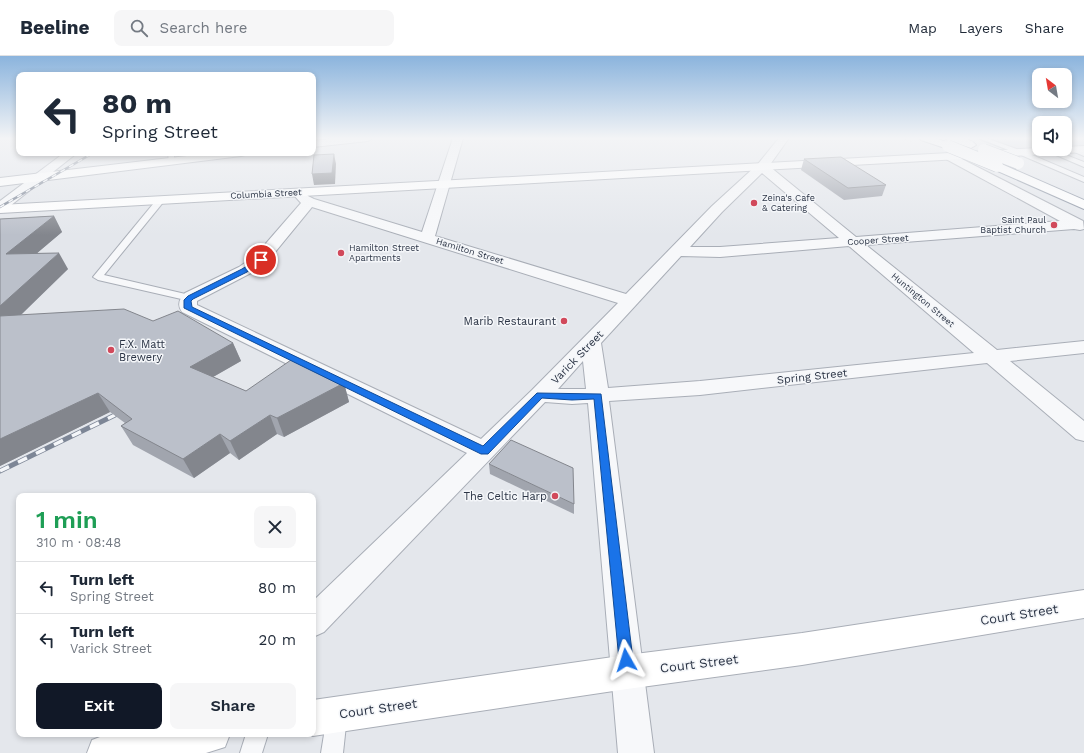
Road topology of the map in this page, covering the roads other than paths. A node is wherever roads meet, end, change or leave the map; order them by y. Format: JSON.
{"nodes":[{"id":1,"x":48,"y":171,"type":"edge"},
{"id":2,"x":83,"y":171,"type":"edge"},
{"id":3,"x":448,"y":171,"type":"edge"},
{"id":4,"x":700,"y":171,"type":"edge"},
{"id":5,"x":758,"y":171,"type":"edge"},
{"id":6,"x":766,"y":171,"type":"edge"},
{"id":7,"x":989,"y":171,"type":"edge"},
{"id":8,"x":1007,"y":171,"type":"edge"},
{"id":9,"x":1046,"y":171,"type":"edge"},
{"id":10,"x":1059,"y":171,"type":"edge"},
{"id":11,"x":40,"y":177,"type":"junction"},
{"id":12,"x":1084,"y":180,"type":"edge"},
{"id":13,"x":0,"y":182,"type":"edge"},
{"id":14,"x":444,"y":185,"type":"junction"},
{"id":15,"x":1084,"y":192,"type":"edge"},
{"id":16,"x":1064,"y":196,"type":"junction"},
{"id":17,"x":304,"y":197,"type":"junction"},
{"id":18,"x":161,"y":200,"type":"junction"},
{"id":19,"x":1084,"y":206,"type":"edge"},
{"id":20,"x":0,"y":208,"type":"edge"},
{"id":21,"x":1084,"y":210,"type":"edge"},
{"id":22,"x":1081,"y":227,"type":"edge"},
{"id":23,"x":427,"y":238,"type":"junction"},
{"id":24,"x":853,"y":242,"type":"junction"},
{"id":25,"x":678,"y":251,"type":"junction"},
{"id":26,"x":190,"y":298,"type":"junction"},
{"id":27,"x":630,"y":301,"type":"junction"},
{"id":28,"x":591,"y":342,"type":"junction"},
{"id":29,"x":1084,"y":347,"type":"edge"},
{"id":30,"x":992,"y":357,"type":"junction"},
{"id":31,"x":540,"y":395,"type":"junction"},
{"id":32,"x":598,"y":396,"type":"junction"},
{"id":33,"x":1084,"y":433,"type":"edge"},
{"id":34,"x":485,"y":451,"type":"junction"},
{"id":35,"x":1084,"y":604,"type":"edge"},
{"id":36,"x":316,"y":619,"type":"edge"},
{"id":37,"x":627,"y":672,"type":"junction"},
{"id":38,"x":325,"y":716,"type":"edge"},
{"id":39,"x":195,"y":737,"type":"edge"},
{"id":40,"x":256,"y":737,"type":"edge"},
{"id":41,"x":105,"y":753,"type":"edge"},
{"id":42,"x":252,"y":753,"type":"edge"},
{"id":43,"x":332,"y":753,"type":"edge"},
{"id":44,"x":636,"y":753,"type":"edge"}],
"edges":[{"from":1,"to":11,"type":"street"},
{"from":2,"to":11,"type":"main road"},
{"from":3,"to":14,"type":"street"},
{"from":4,"to":14,"type":"main road","name":"Columbia Street"},
{"from":5,"to":25,"type":"street","name":"Varick Street"},
{"from":6,"to":24,"type":"street","name":"Huntington Street"},
{"from":7,"to":22,"type":"street"},
{"from":8,"to":16,"type":"main road","bridge":true},
{"from":9,"to":15,"type":"main road"},
{"from":10,"to":12,"type":"lane"},
{"from":11,"to":13,"type":"main road"},
{"from":11,"to":20,"type":"street"},
{"from":14,"to":17,"type":"main road","name":"Columbia Street"},
{"from":14,"to":23,"type":"street"},
{"from":16,"to":19,"type":"main road"},
{"from":16,"to":21,"type":"main road"},
{"from":17,"to":18,"type":"main road","name":"Columbia Street"},
{"from":17,"to":23,"type":"street","name":"Hamilton Street"},
{"from":17,"to":26,"type":"street"},
{"from":18,"to":20,"type":"main road","name":"Columbia Street"},
{"from":18,"to":26,"type":"lane"},
{"from":22,"to":24,"type":"street","name":"Cooper Street"},
{"from":23,"to":27,"type":"street","name":"Hamilton Street"},
{"from":24,"to":25,"type":"street","name":"Cooper Street"},
{"from":24,"to":30,"type":"street","name":"Huntington Street"},
{"from":25,"to":27,"type":"street","name":"Varick Street"},
{"from":26,"to":34,"type":"street"},
{"from":27,"to":28,"type":"street","name":"Varick Street"},
{"from":28,"to":31,"type":"street","name":"Varick Street"},
{"from":28,"to":32,"type":"street"},
{"from":29,"to":30,"type":"street","name":"Spring Street"},
{"from":30,"to":32,"type":"street","name":"Spring Street"},
{"from":30,"to":33,"type":"street","name":"Huntington Street"},
{"from":31,"to":32,"type":"street","name":"Spring Street"},
{"from":31,"to":34,"type":"street","name":"Varick Street"},
{"from":32,"to":37,"type":"street"},
{"from":34,"to":36,"type":"street","name":"Varick Street"},
{"from":35,"to":37,"type":"main road","name":"Court Street"},
{"from":37,"to":38,"type":"main road","name":"Court Street"},
{"from":37,"to":44,"type":"street"},
{"from":38,"to":43,"type":"lane"},
{"from":39,"to":41,"type":"main road"},
{"from":40,"to":42,"type":"lane"}]}
